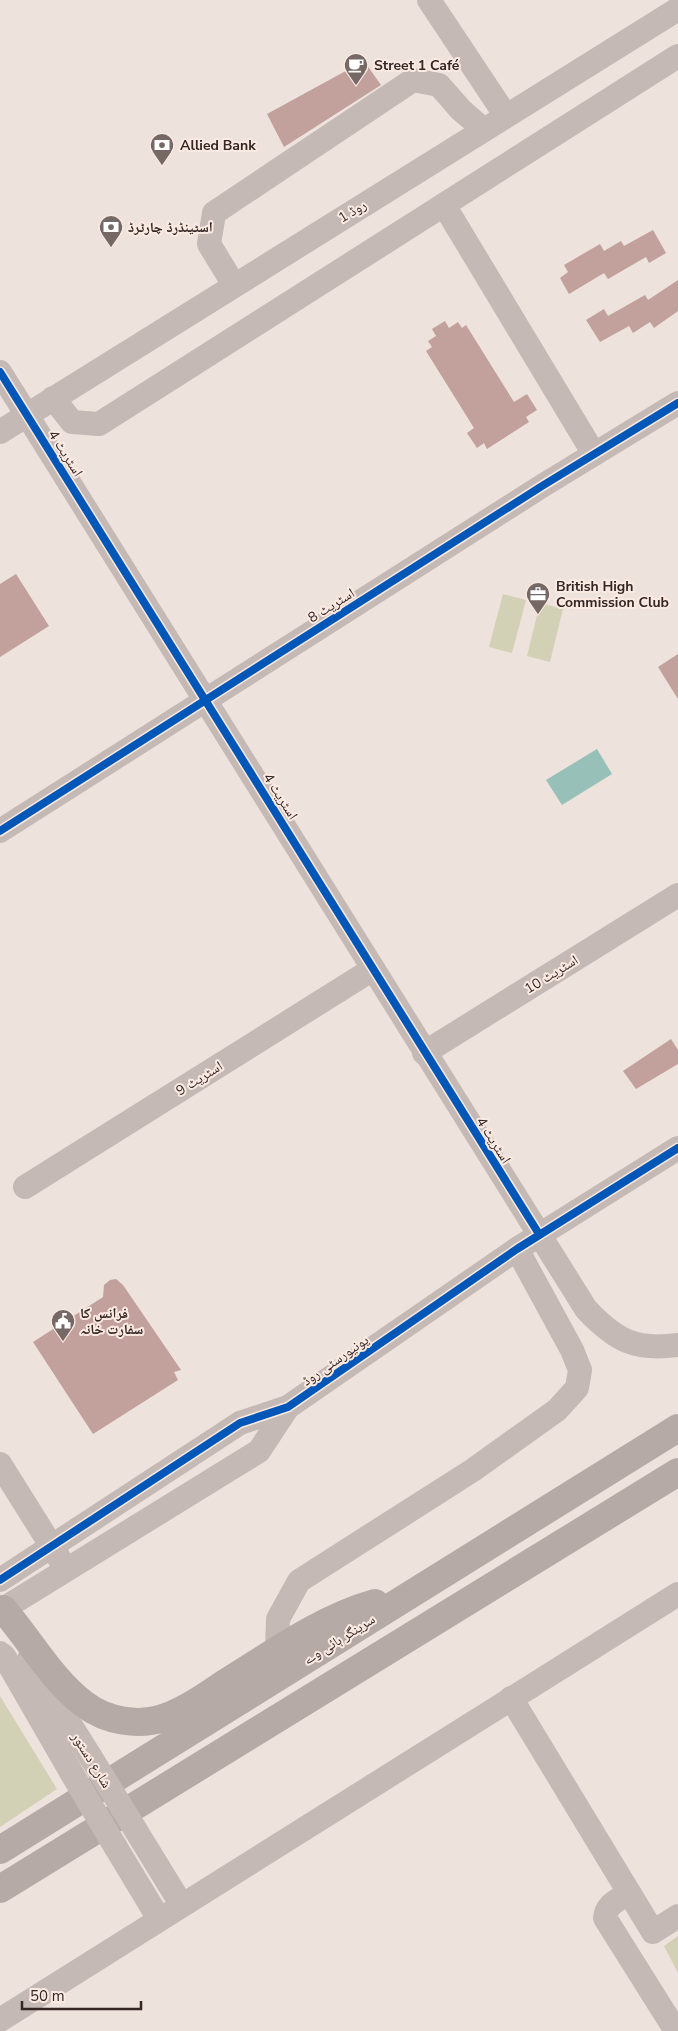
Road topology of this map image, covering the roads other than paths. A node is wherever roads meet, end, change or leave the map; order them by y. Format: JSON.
{"nodes":[{"id":1,"x":429,"y":0,"type":"edge"},
{"id":2,"x":678,"y":9,"type":"edge"},
{"id":3,"x":678,"y":56,"type":"edge"},
{"id":4,"x":506,"y":116,"type":"junction"},
{"id":5,"x":484,"y":130,"type":"junction"},
{"id":6,"x":444,"y":205,"type":"junction"},
{"id":7,"x":234,"y":285,"type":"junction"},
{"id":8,"x":0,"y":372,"type":"edge"},
{"id":9,"x":53,"y":398,"type":"junction"},
{"id":10,"x":678,"y":403,"type":"edge"},
{"id":11,"x":27,"y":414,"type":"junction"},
{"id":12,"x":0,"y":432,"type":"edge"},
{"id":13,"x":594,"y":454,"type":"junction"},
{"id":14,"x":206,"y":699,"type":"junction"},
{"id":15,"x":0,"y":831,"type":"edge"},
{"id":16,"x":678,"y":895,"type":"edge"},
{"id":17,"x":373,"y":969,"type":"junction"},
{"id":18,"x":424,"y":1053,"type":"junction"},
{"id":19,"x":678,"y":1148,"type":"edge"},
{"id":20,"x":26,"y":1187,"type":"dead end"},
{"id":21,"x":539,"y":1234,"type":"junction"},
{"id":22,"x":517,"y":1248,"type":"junction"},
{"id":23,"x":678,"y":1345,"type":"edge"},
{"id":24,"x":288,"y":1407,"type":"junction"},
{"id":25,"x":678,"y":1428,"type":"edge"},
{"id":26,"x":0,"y":1464,"type":"edge"},
{"id":27,"x":678,"y":1472,"type":"edge"},
{"id":28,"x":51,"y":1546,"type":"junction"},
{"id":29,"x":66,"y":1570,"type":"junction"},
{"id":30,"x":0,"y":1580,"type":"edge"},
{"id":31,"x":414,"y":1592,"type":"junction"},
{"id":32,"x":678,"y":1594,"type":"edge"},
{"id":33,"x":1,"y":1614,"type":"edge"},
{"id":34,"x":277,"y":1651,"type":"junction"},
{"id":35,"x":0,"y":1654,"type":"edge"},
{"id":36,"x":511,"y":1698,"type":"junction"},
{"id":37,"x":0,"y":1850,"type":"edge"},
{"id":38,"x":0,"y":1889,"type":"edge"},
{"id":39,"x":629,"y":1893,"type":"junction"},
{"id":40,"x":181,"y":1904,"type":"junction"},
{"id":41,"x":678,"y":1916,"type":"edge"},
{"id":42,"x":159,"y":1918,"type":"junction"},
{"id":43,"x":0,"y":2020,"type":"edge"},
{"id":44,"x":676,"y":2031,"type":"edge"}],
"edges":[{"from":1,"to":4,"type":"street"},
{"from":2,"to":4,"type":"street","name":"روڈ 1"},
{"from":3,"to":6,"type":"street"},
{"from":4,"to":5,"type":"street","name":"روڈ 1"},
{"from":5,"to":7,"type":"street","name":"روڈ 1"},
{"from":5,"to":7,"type":"street"},
{"from":6,"to":9,"type":"street"},
{"from":6,"to":13,"type":"street"},
{"from":7,"to":9,"type":"street","name":"روڈ 1"},
{"from":8,"to":11,"type":"street","name":"اسٹریٹ 4"},
{"from":9,"to":11,"type":"street","name":"روڈ 1"},
{"from":10,"to":13,"type":"street","name":"اسٹریٹ 8"},
{"from":11,"to":12,"type":"street","name":"روڈ 1"},
{"from":11,"to":14,"type":"street","name":"اسٹریٹ 4"},
{"from":13,"to":14,"type":"street","name":"اسٹریٹ 8"},
{"from":14,"to":15,"type":"street","name":"اسٹریٹ 8"},
{"from":14,"to":17,"type":"street","name":"اسٹریٹ 4"},
{"from":16,"to":18,"type":"street","name":"اسٹریٹ 10"},
{"from":17,"to":18,"type":"street","name":"اسٹریٹ 4"},
{"from":17,"to":20,"type":"street","name":"اسٹریٹ 9"},
{"from":18,"to":21,"type":"street","name":"اسٹریٹ 4"},
{"from":19,"to":21,"type":"street","name":"یونیورسٹی روڈ"},
{"from":21,"to":22,"type":"street","name":"یونیورسٹی روڈ"},
{"from":21,"to":23,"type":"street","name":"اسٹریٹ 4"},
{"from":22,"to":24,"type":"street","name":"یونیورسٹی روڈ"},
{"from":22,"to":34,"type":"street"},
{"from":24,"to":28,"type":"street","name":"یونیورسٹی روڈ"},
{"from":24,"to":29,"type":"street","name":"یونیورسٹی روڈ"},
{"from":25,"to":31,"type":"highway","name":"سرینگر ہائی وے"},
{"from":26,"to":28,"type":"street"},
{"from":27,"to":38,"type":"highway"},
{"from":28,"to":29,"type":"street"},
{"from":28,"to":30,"type":"street","name":"یونیورسٹی روڈ"},
{"from":29,"to":33,"type":"street","name":"یونیورسٹی روڈ"},
{"from":31,"to":34,"type":"highway"},
{"from":31,"to":37,"type":"highway","name":"سرینگر ہائی وے"},
{"from":32,"to":36,"type":"street"},
{"from":33,"to":34,"type":"highway"},
{"from":33,"to":40,"type":"street","name":"شارع دستور","bridge":true},
{"from":35,"to":42,"type":"street","name":"شارع دستور","bridge":true},
{"from":36,"to":39,"type":"street"},
{"from":36,"to":40,"type":"street"},
{"from":39,"to":41,"type":"street"},
{"from":39,"to":44,"type":"street"},
{"from":40,"to":42,"type":"street"},
{"from":42,"to":43,"type":"street"}]}
